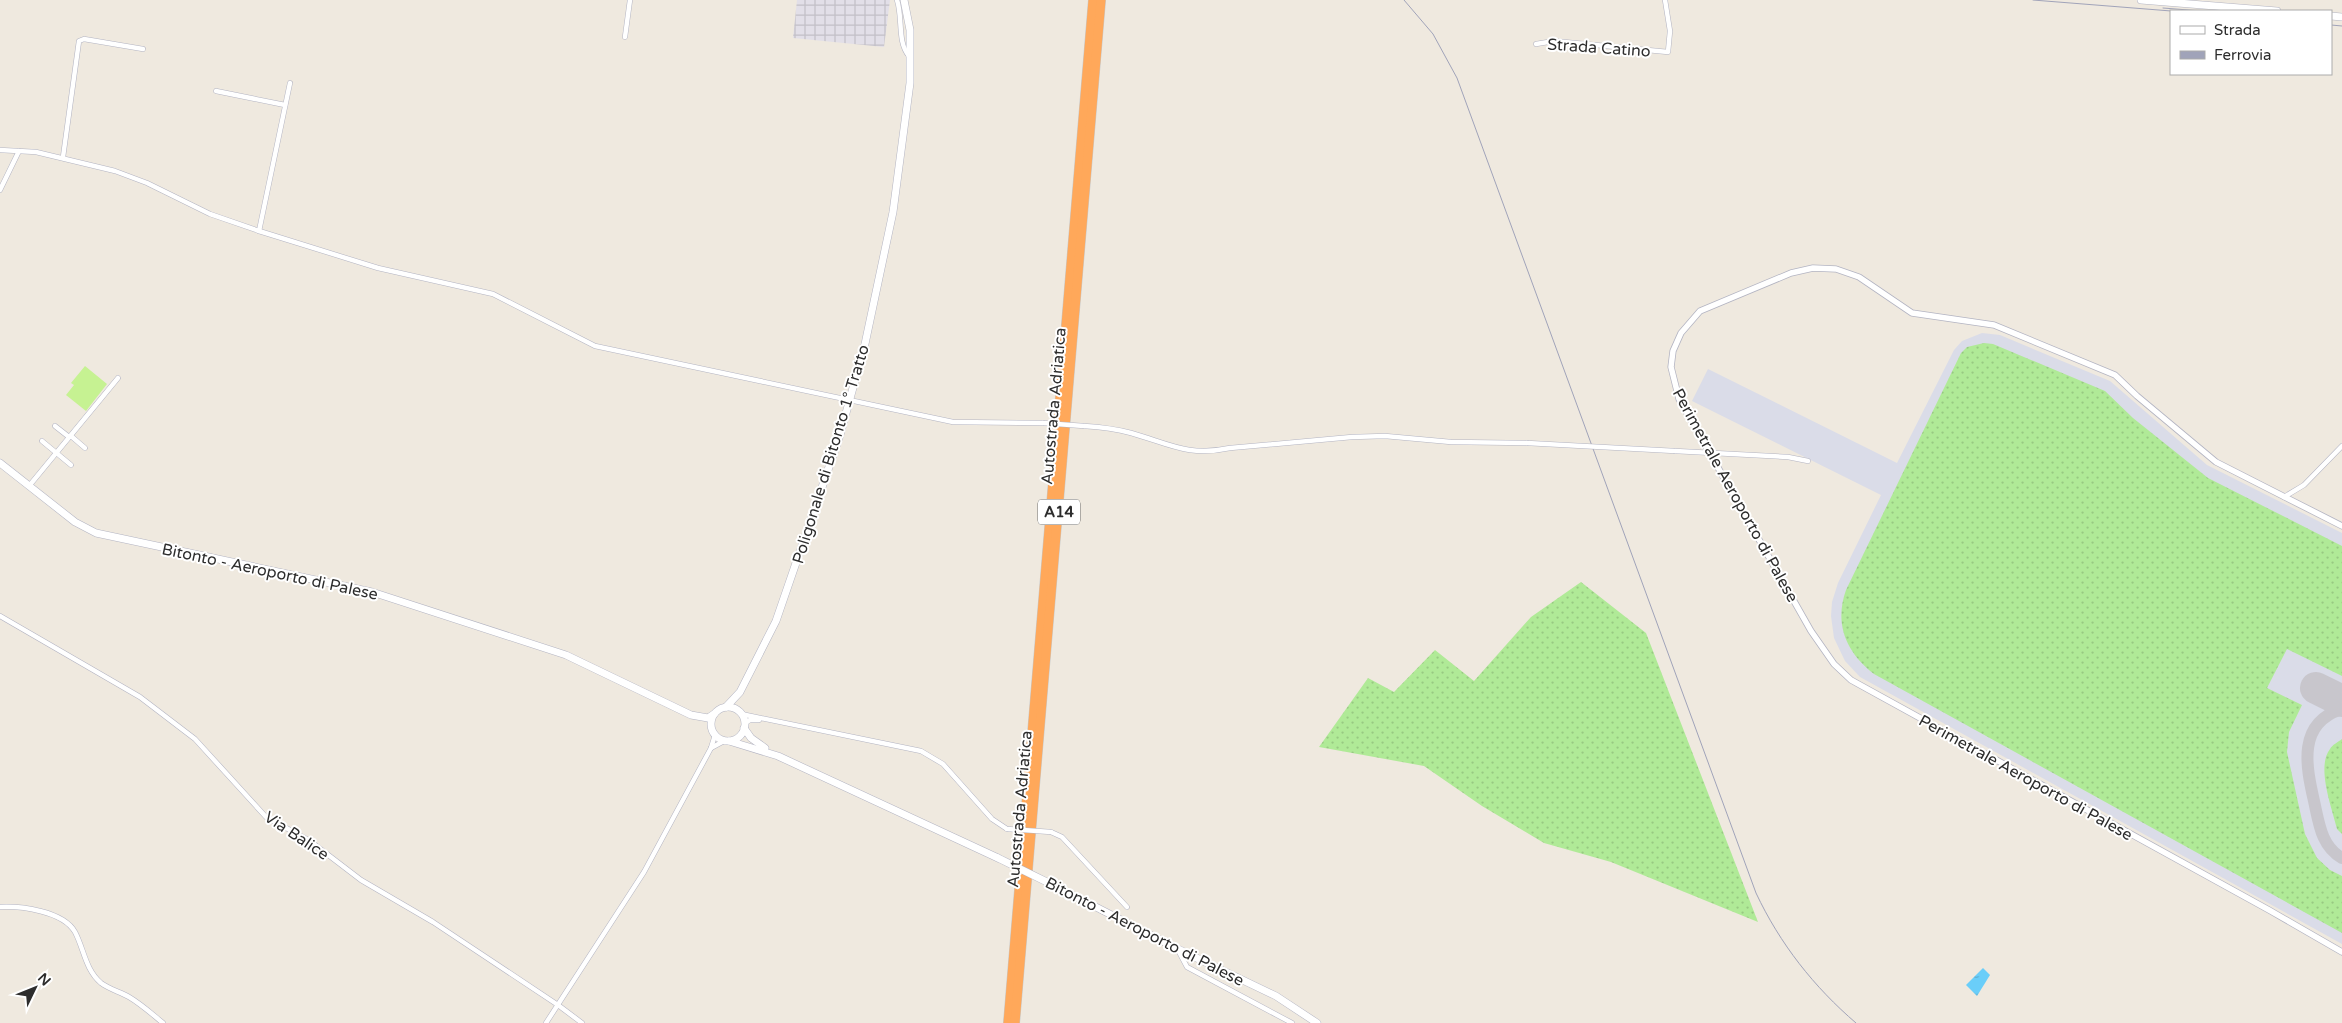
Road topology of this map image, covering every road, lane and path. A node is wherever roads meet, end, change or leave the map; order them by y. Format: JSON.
{"nodes":[{"id":1,"x":630,"y":0,"type":"edge"},
{"id":2,"x":897,"y":0,"type":"edge"},
{"id":3,"x":904,"y":0,"type":"edge"},
{"id":4,"x":1093,"y":0,"type":"edge"},
{"id":5,"x":1101,"y":0,"type":"edge"},
{"id":6,"x":1665,"y":0,"type":"edge"},
{"id":7,"x":2141,"y":0,"type":"edge"},
{"id":8,"x":2265,"y":10,"type":"edge"},
{"id":9,"x":625,"y":37,"type":"dead end"},
{"id":10,"x":1536,"y":44,"type":"dead end"},
{"id":11,"x":144,"y":48,"type":"dead end"},
{"id":12,"x":911,"y":58,"type":"junction"},
{"id":13,"x":290,"y":83,"type":"dead end"},
{"id":14,"x":216,"y":91,"type":"dead end"},
{"id":15,"x":285,"y":105,"type":"junction"},
{"id":16,"x":0,"y":150,"type":"edge"},
{"id":17,"x":19,"y":151,"type":"junction"},
{"id":18,"x":64,"y":157,"type":"junction"},
{"id":19,"x":0,"y":190,"type":"edge"},
{"id":20,"x":258,"y":230,"type":"junction"},
{"id":21,"x":118,"y":378,"type":"dead end"},
{"id":22,"x":849,"y":400,"type":"junction"},
{"id":23,"x":55,"y":426,"type":"dead end"},
{"id":24,"x":70,"y":436,"type":"junction"},
{"id":25,"x":42,"y":441,"type":"dead end"},
{"id":26,"x":2342,"y":446,"type":"edge"},
{"id":27,"x":85,"y":448,"type":"dead end"},
{"id":28,"x":56,"y":453,"type":"junction"},
{"id":29,"x":1710,"y":454,"type":"junction"},
{"id":30,"x":1808,"y":461,"type":"dead end"},
{"id":31,"x":0,"y":463,"type":"edge"},
{"id":32,"x":71,"y":465,"type":"dead end"},
{"id":33,"x":29,"y":486,"type":"junction"},
{"id":34,"x":2284,"y":497,"type":"junction"},
{"id":35,"x":2342,"y":526,"type":"edge"},
{"id":36,"x":0,"y":616,"type":"edge"},
{"id":37,"x":740,"y":692,"type":"junction"},
{"id":38,"x":726,"y":707,"type":"junction"},
{"id":39,"x":739,"y":712,"type":"junction"},
{"id":40,"x":714,"y":714,"type":"junction"},
{"id":41,"x":691,"y":715,"type":"junction"},
{"id":42,"x":763,"y":720,"type":"junction"},
{"id":43,"x":745,"y":725,"type":"junction"},
{"id":44,"x":714,"y":734,"type":"junction"},
{"id":45,"x":726,"y":741,"type":"junction"},
{"id":46,"x":711,"y":748,"type":"junction"},
{"id":47,"x":778,"y":756,"type":"junction"},
{"id":48,"x":0,"y":907,"type":"edge"},
{"id":49,"x":1127,"y":907,"type":"dead end"},
{"id":50,"x":1178,"y":949,"type":"junction"},
{"id":51,"x":2342,"y":952,"type":"edge"},
{"id":52,"x":558,"y":1005,"type":"junction"},
{"id":53,"x":163,"y":1023,"type":"edge"},
{"id":54,"x":546,"y":1023,"type":"edge"},
{"id":55,"x":582,"y":1023,"type":"edge"},
{"id":56,"x":1008,"y":1023,"type":"edge"},
{"id":57,"x":1015,"y":1023,"type":"edge"},
{"id":58,"x":1292,"y":1023,"type":"edge"},
{"id":59,"x":1317,"y":1023,"type":"edge"}],
"edges":[{"from":1,"to":9,"type":"street"},
{"from":2,"to":12,"type":"street"},
{"from":3,"to":12,"type":"main road","name":"Poligonale di Bitonto 1° Tratto"},
{"from":4,"to":56,"type":"highway","name":"Autostrada Adriatica","number":"A14"},
{"from":5,"to":57,"type":"highway","name":"Autostrada Adriatica","number":"A14"},
{"from":6,"to":10,"type":"street","name":"Strada Catino"},
{"from":7,"to":8,"type":"main road"},
{"from":11,"to":18,"type":"street"},
{"from":12,"to":22,"type":"main road","name":"Poligonale di Bitonto 1° Tratto"},
{"from":13,"to":15,"type":"street"},
{"from":14,"to":15,"type":"street"},
{"from":15,"to":20,"type":"street"},
{"from":16,"to":17,"type":"street"},
{"from":17,"to":18,"type":"street"},
{"from":17,"to":19,"type":"street"},
{"from":18,"to":20,"type":"street"},
{"from":20,"to":22,"type":"street"},
{"from":21,"to":24,"type":"street"},
{"from":22,"to":29,"type":"street","bridge":true},
{"from":22,"to":37,"type":"main road","name":"Poligonale di Bitonto 1° Tratto"},
{"from":23,"to":24,"type":"street"},
{"from":24,"to":27,"type":"street"},
{"from":24,"to":28,"type":"street"},
{"from":25,"to":28,"type":"street"},
{"from":26,"to":34,"type":"street"},
{"from":28,"to":32,"type":"street"},
{"from":28,"to":33,"type":"street"},
{"from":29,"to":30,"type":"street"},
{"from":29,"to":34,"type":"street","name":"Perimetrale Aeroporto di Palese"},
{"from":29,"to":51,"type":"street","name":"Perimetrale Aeroporto di Palese"},
{"from":31,"to":33,"type":"main road","name":"Bitonto - Aeroporto di Palese"},
{"from":33,"to":41,"type":"main road","name":"Bitonto - Aeroporto di Palese"},
{"from":34,"to":35,"type":"street","name":"Perimetrale Aeroporto di Palese"},
{"from":36,"to":52,"type":"street","name":"Via Balice"},
{"from":37,"to":38,"type":"main road"},
{"from":37,"to":39,"type":"main road"},
{"from":38,"to":39,"type":"main road"},
{"from":38,"to":40,"type":"main road"},
{"from":39,"to":42,"type":"street"},
{"from":39,"to":43,"type":"main road"},
{"from":40,"to":41,"type":"main road"},
{"from":40,"to":44,"type":"main road"},
{"from":41,"to":44,"type":"main road","name":"Bitonto - Aeroporto di Palese"},
{"from":42,"to":43,"type":"street"},
{"from":42,"to":49,"type":"street","bridge":true},
{"from":43,"to":45,"type":"main road"},
{"from":43,"to":47,"type":"main road"},
{"from":44,"to":45,"type":"main road"},
{"from":44,"to":46,"type":"street"},
{"from":45,"to":46,"type":"street"},
{"from":45,"to":47,"type":"main road"},
{"from":46,"to":52,"type":"street"},
{"from":47,"to":50,"type":"main road","name":"Bitonto - Aeroporto di Palese","bridge":true},
{"from":48,"to":53,"type":"street"},
{"from":50,"to":58,"type":"street"},
{"from":50,"to":59,"type":"main road","name":"Bitonto - Aeroporto di Palese"},
{"from":52,"to":54,"type":"street"},
{"from":52,"to":55,"type":"street","name":"Via Balice"}]}
